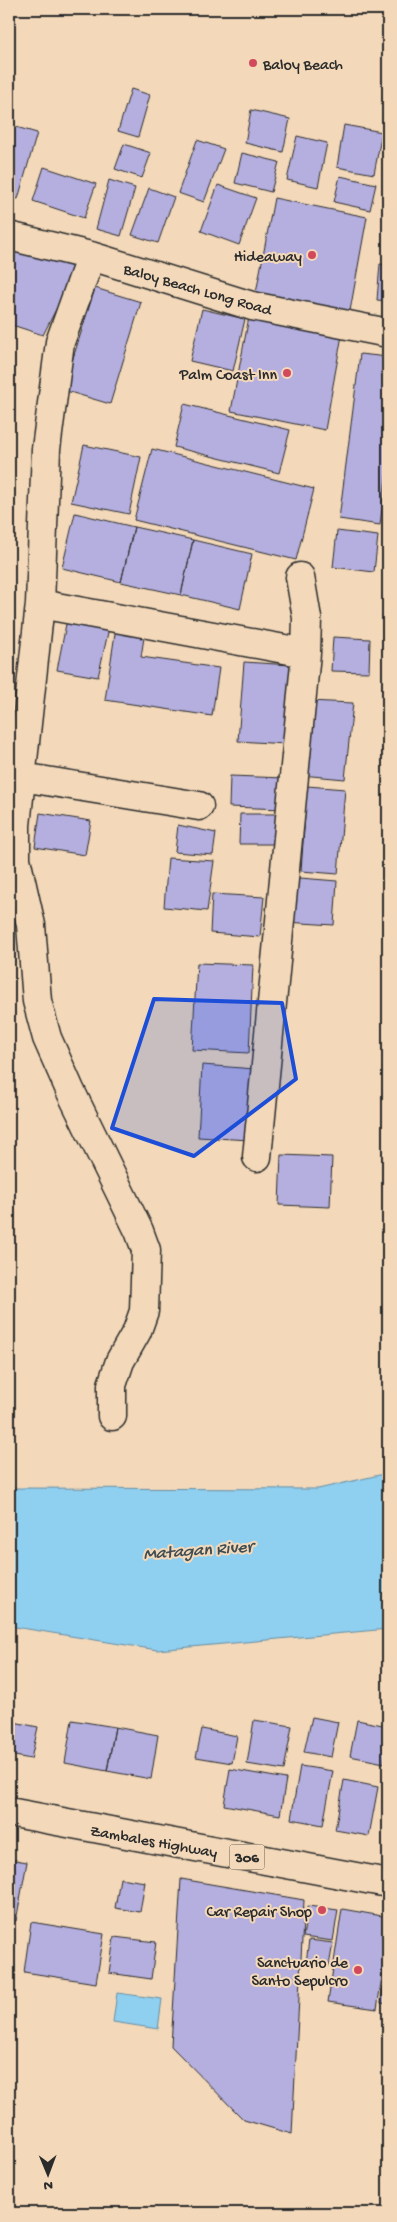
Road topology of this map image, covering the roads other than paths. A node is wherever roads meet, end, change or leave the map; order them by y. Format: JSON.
{"nodes":[{"id":1,"x":9,"y":236,"type":"edge"},
{"id":2,"x":91,"y":256,"type":"junction"},
{"id":3,"x":388,"y":333,"type":"edge"},
{"id":4,"x":300,"y":576,"type":"dead end"},
{"id":5,"x":40,"y":604,"type":"junction"},
{"id":6,"x":306,"y":653,"type":"junction"},
{"id":7,"x":22,"y":777,"type":"junction"},
{"id":8,"x":199,"y":806,"type":"dead end"},
{"id":9,"x":257,"y":1157,"type":"dead end"},
{"id":10,"x":112,"y":1416,"type":"dead end"},
{"id":11,"x":9,"y":1812,"type":"edge"},
{"id":12,"x":388,"y":1883,"type":"edge"}],
"edges":[{"from":1,"to":2,"type":"street","name":"Baloy Beach Long Road"},
{"from":2,"to":3,"type":"street","name":"Baloy Beach Long Road"},
{"from":2,"to":5,"type":"street"},
{"from":4,"to":6,"type":"street"},
{"from":5,"to":6,"type":"street"},
{"from":5,"to":7,"type":"street"},
{"from":6,"to":9,"type":"street"},
{"from":7,"to":8,"type":"street"},
{"from":7,"to":10,"type":"street"},
{"from":11,"to":12,"type":"street","name":"Zambales Highway","number":"306"}]}
